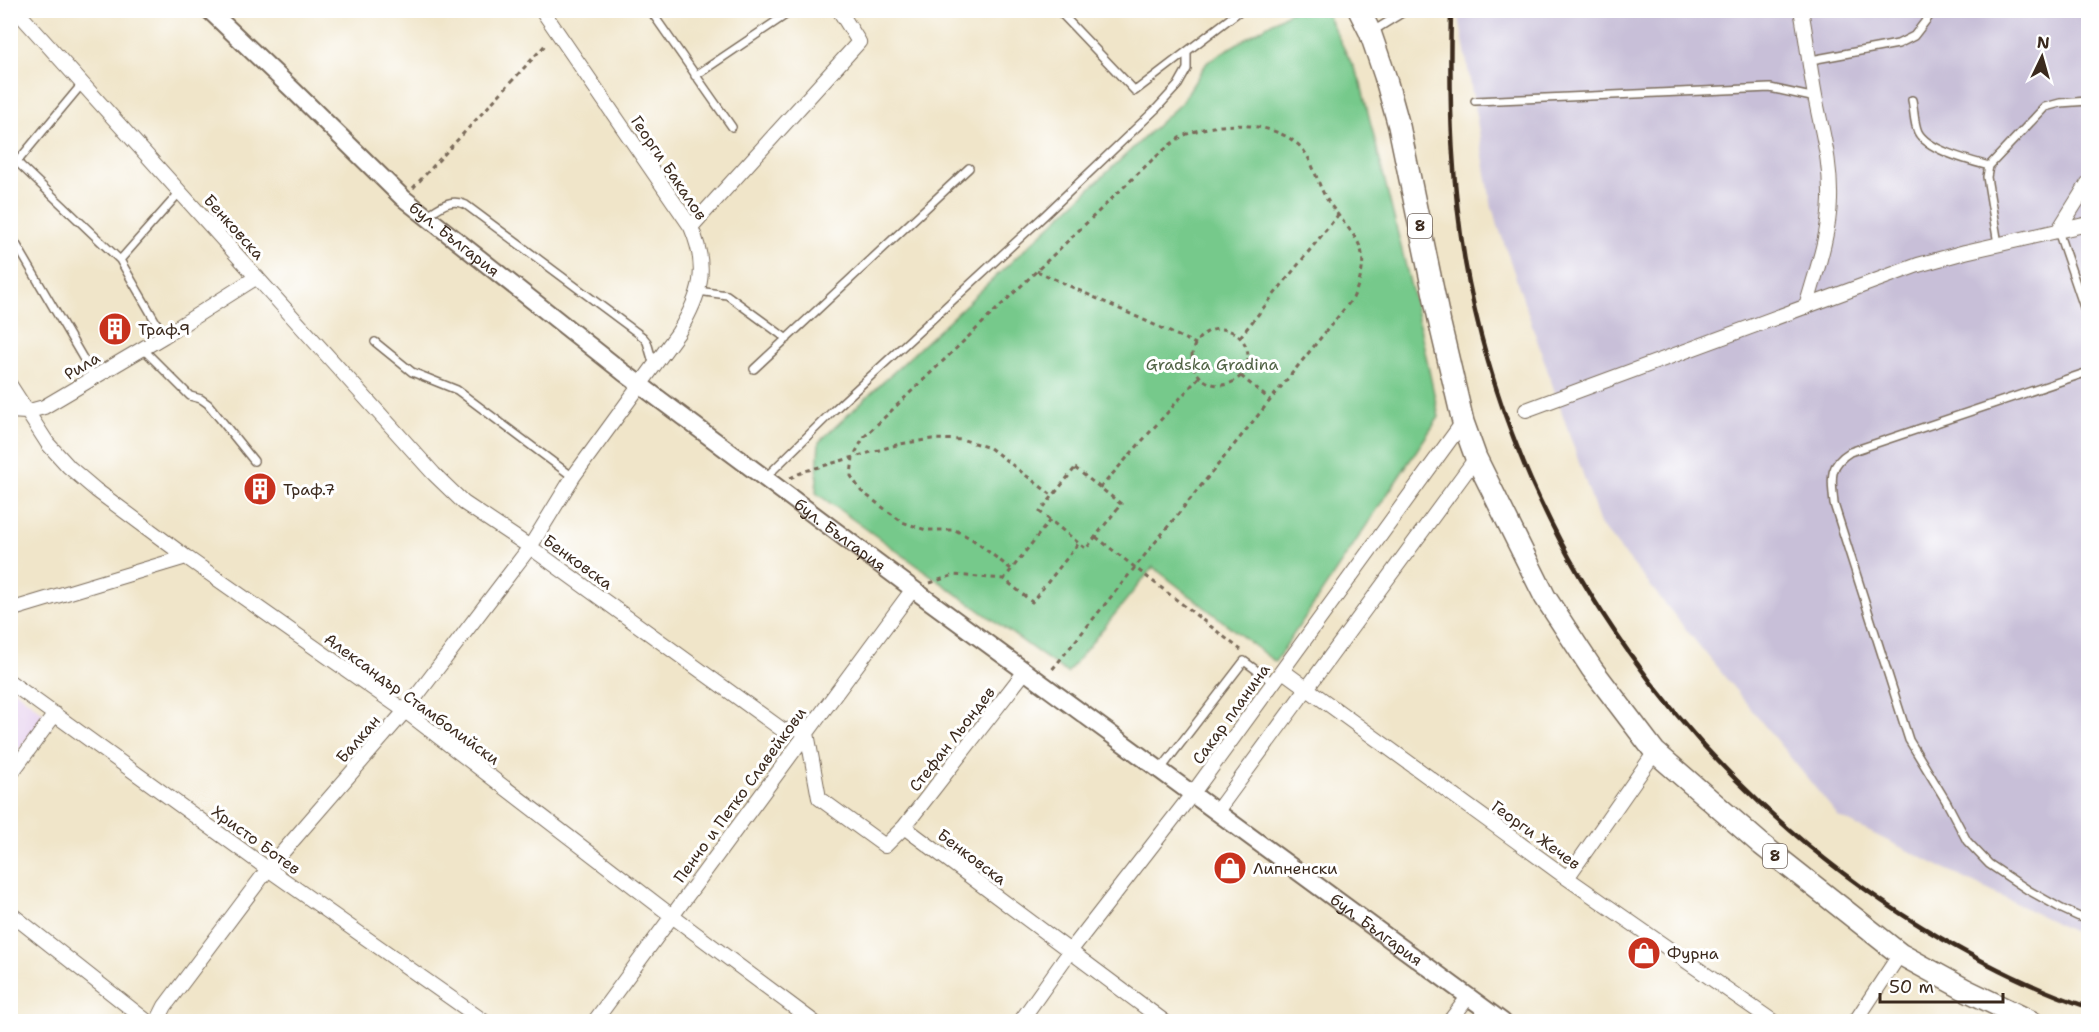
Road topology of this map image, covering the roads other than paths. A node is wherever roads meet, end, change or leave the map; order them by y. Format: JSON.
{"nodes":[{"id":1,"x":16,"y":10,"type":"edge"},
{"id":2,"x":209,"y":10,"type":"edge"},
{"id":3,"x":542,"y":10,"type":"edge"},
{"id":4,"x":650,"y":10,"type":"edge"},
{"id":5,"x":792,"y":10,"type":"edge"},
{"id":6,"x":839,"y":10,"type":"edge"},
{"id":7,"x":1058,"y":10,"type":"edge"},
{"id":8,"x":1241,"y":10,"type":"edge"},
{"id":9,"x":1359,"y":10,"type":"edge"},
{"id":10,"x":1407,"y":10,"type":"edge"},
{"id":11,"x":1800,"y":10,"type":"edge"},
{"id":12,"x":1934,"y":10,"type":"edge"},
{"id":13,"x":1370,"y":32,"type":"junction"},
{"id":14,"x":1187,"y":52,"type":"junction"},
{"id":15,"x":1811,"y":60,"type":"junction"},
{"id":16,"x":695,"y":76,"type":"junction"},
{"id":17,"x":82,"y":84,"type":"junction"},
{"id":18,"x":1816,"y":99,"type":"junction"},
{"id":19,"x":1912,"y":100,"type":"dead end"},
{"id":20,"x":1474,"y":101,"type":"dead end"},
{"id":21,"x":2088,"y":101,"type":"edge"},
{"id":22,"x":732,"y":127,"type":"dead end"},
{"id":23,"x":1989,"y":166,"type":"junction"},
{"id":24,"x":969,"y":168,"type":"dead end"},
{"id":25,"x":2088,"y":183,"type":"edge"},
{"id":26,"x":180,"y":192,"type":"junction"},
{"id":27,"x":426,"y":216,"type":"junction"},
{"id":28,"x":2088,"y":224,"type":"edge"},
{"id":29,"x":691,"y":227,"type":"junction"},
{"id":30,"x":2058,"y":231,"type":"junction"},
{"id":31,"x":15,"y":242,"type":"dead end"},
{"id":32,"x":1998,"y":244,"type":"junction"},
{"id":33,"x":120,"y":260,"type":"junction"},
{"id":34,"x":257,"y":277,"type":"junction"},
{"id":35,"x":698,"y":291,"type":"junction"},
{"id":36,"x":1806,"y":307,"type":"junction"},
{"id":37,"x":2088,"y":319,"type":"edge"},
{"id":38,"x":164,"y":336,"type":"junction"},
{"id":39,"x":786,"y":339,"type":"junction"},
{"id":40,"x":375,"y":342,"type":"dead end"},
{"id":41,"x":143,"y":349,"type":"junction"},
{"id":42,"x":654,"y":367,"type":"junction"},
{"id":43,"x":754,"y":369,"type":"dead end"},
{"id":44,"x":2088,"y":372,"type":"edge"},
{"id":45,"x":94,"y":377,"type":"junction"},
{"id":46,"x":640,"y":385,"type":"junction"},
{"id":47,"x":10,"y":386,"type":"edge"},
{"id":48,"x":1526,"y":410,"type":"dead end"},
{"id":49,"x":10,"y":411,"type":"edge"},
{"id":50,"x":26,"y":412,"type":"junction"},
{"id":51,"x":1463,"y":422,"type":"junction"},
{"id":52,"x":1476,"y":458,"type":"junction"},
{"id":53,"x":254,"y":461,"type":"dead end"},
{"id":54,"x":573,"y":477,"type":"junction"},
{"id":55,"x":769,"y":481,"type":"junction"},
{"id":56,"x":530,"y":547,"type":"junction"},
{"id":57,"x":186,"y":557,"type":"junction"},
{"id":58,"x":913,"y":589,"type":"junction"},
{"id":59,"x":10,"y":610,"type":"edge"},
{"id":60,"x":1026,"y":670,"type":"junction"},
{"id":61,"x":1283,"y":671,"type":"junction"},
{"id":62,"x":10,"y":682,"type":"edge"},
{"id":63,"x":1274,"y":683,"type":"junction"},
{"id":64,"x":1306,"y":688,"type":"junction"},
{"id":65,"x":405,"y":711,"type":"junction"},
{"id":66,"x":55,"y":714,"type":"junction"},
{"id":67,"x":807,"y":733,"type":"junction"},
{"id":68,"x":1655,"y":752,"type":"junction"},
{"id":69,"x":1161,"y":769,"type":"junction"},
{"id":70,"x":10,"y":775,"type":"edge"},
{"id":71,"x":1193,"y":793,"type":"junction"},
{"id":72,"x":1217,"y":811,"type":"junction"},
{"id":73,"x":904,"y":827,"type":"junction"},
{"id":74,"x":268,"y":869,"type":"junction"},
{"id":75,"x":1566,"y":878,"type":"junction"},
{"id":76,"x":10,"y":913,"type":"edge"},
{"id":77,"x":672,"y":916,"type":"junction"},
{"id":78,"x":2088,"y":921,"type":"edge"},
{"id":79,"x":1071,"y":951,"type":"junction"},
{"id":80,"x":1900,"y":954,"type":"junction"},
{"id":81,"x":1468,"y":996,"type":"junction"},
{"id":82,"x":148,"y":1022,"type":"edge"},
{"id":83,"x":157,"y":1022,"type":"edge"},
{"id":84,"x":485,"y":1022,"type":"edge"},
{"id":85,"x":594,"y":1022,"type":"edge"},
{"id":86,"x":814,"y":1022,"type":"edge"},
{"id":87,"x":1020,"y":1022,"type":"edge"},
{"id":88,"x":1165,"y":1022,"type":"edge"},
{"id":89,"x":1449,"y":1022,"type":"edge"},
{"id":90,"x":1503,"y":1022,"type":"edge"},
{"id":91,"x":1774,"y":1022,"type":"edge"},
{"id":92,"x":1855,"y":1022,"type":"edge"},
{"id":93,"x":2032,"y":1022,"type":"edge"}],
"edges":[{"from":1,"to":17,"type":"street","name":"Бенковска"},
{"from":2,"to":27,"type":"street","name":"бул. България"},
{"from":3,"to":29,"type":"street","name":"Георги Бакалов"},
{"from":4,"to":16,"type":"lane"},
{"from":5,"to":16,"type":"lane"},
{"from":6,"to":29,"type":"street"},
{"from":7,"to":14,"type":"lane"},
{"from":8,"to":14,"type":"lane"},
{"from":9,"to":13,"type":"main road","number":"8"},
{"from":10,"to":13,"type":"lane"},
{"from":11,"to":15,"type":"street"},
{"from":12,"to":15,"type":"lane"},
{"from":13,"to":51,"type":"main road","number":"8"},
{"from":14,"to":55,"type":"lane"},
{"from":15,"to":18,"type":"street"},
{"from":16,"to":22,"type":"lane"},
{"from":17,"to":26,"type":"street","name":"Бенковска"},
{"from":17,"to":33,"type":"lane"},
{"from":18,"to":20,"type":"lane"},
{"from":18,"to":36,"type":"street"},
{"from":19,"to":23,"type":"lane"},
{"from":21,"to":23,"type":"lane"},
{"from":23,"to":32,"type":"lane"},
{"from":24,"to":39,"type":"lane"},
{"from":25,"to":30,"type":"street"},
{"from":26,"to":33,"type":"lane"},
{"from":26,"to":34,"type":"street","name":"Бенковска"},
{"from":27,"to":42,"type":"lane"},
{"from":27,"to":46,"type":"street","name":"бул. България"},
{"from":28,"to":30,"type":"street"},
{"from":29,"to":35,"type":"street","name":"Георги Бакалов"},
{"from":30,"to":32,"type":"street"},
{"from":30,"to":37,"type":"lane"},
{"from":31,"to":45,"type":"lane"},
{"from":32,"to":36,"type":"street"},
{"from":33,"to":38,"type":"lane"},
{"from":34,"to":38,"type":"street","name":"Рила"},
{"from":34,"to":56,"type":"street","name":"Бенковска"},
{"from":35,"to":39,"type":"lane"},
{"from":35,"to":42,"type":"street","name":"Георги Бакалов"},
{"from":36,"to":48,"type":"street"},
{"from":38,"to":41,"type":"street","name":"Рила"},
{"from":39,"to":43,"type":"lane"},
{"from":40,"to":54,"type":"lane"},
{"from":41,"to":45,"type":"street","name":"Рила"},
{"from":41,"to":53,"type":"lane"},
{"from":42,"to":46,"type":"street","name":"Георги Бакалов"},
{"from":44,"to":78,"type":"lane"},
{"from":45,"to":50,"type":"street","name":"Рила"},
{"from":46,"to":54,"type":"street","name":"Балкан"},
{"from":46,"to":55,"type":"street","name":"бул. България"},
{"from":47,"to":50,"type":"street","name":"Александър Стамболийски"},
{"from":49,"to":50,"type":"street","name":"Рила"},
{"from":50,"to":57,"type":"street","name":"Александър Стамболийски"},
{"from":51,"to":52,"type":"main road","number":"8"},
{"from":51,"to":61,"type":"street","name":"Сакар планина"},
{"from":52,"to":64,"type":"street"},
{"from":52,"to":68,"type":"main road","number":"8"},
{"from":54,"to":56,"type":"street","name":"Балкан"},
{"from":55,"to":58,"type":"street","name":"бул. България"},
{"from":56,"to":65,"type":"street","name":"Балкан"},
{"from":56,"to":67,"type":"street","name":"Бенковска"},
{"from":57,"to":59,"type":"street"},
{"from":57,"to":65,"type":"street","name":"Александър Стамболийски"},
{"from":58,"to":60,"type":"street","name":"бул. България"},
{"from":58,"to":67,"type":"street","name":"Пенчо и Петко Славейкови"},
{"from":60,"to":69,"type":"street","name":"бул. България"},
{"from":60,"to":73,"type":"street","name":"Стефан Льондев"},
{"from":61,"to":63,"type":"street","name":"Сакар планина"},
{"from":61,"to":64,"type":"street","name":"Георги Жечев"},
{"from":62,"to":66,"type":"street","name":"Христо Ботев"},
{"from":63,"to":69,"type":"lane"},
{"from":63,"to":71,"type":"street","name":"Сакар планина"},
{"from":64,"to":72,"type":"street"},
{"from":64,"to":75,"type":"street","name":"Георги Жечев"},
{"from":65,"to":74,"type":"street","name":"Балкан"},
{"from":65,"to":77,"type":"street","name":"Александър Стамболийски"},
{"from":66,"to":70,"type":"street"},
{"from":66,"to":74,"type":"street","name":"Христо Ботев"},
{"from":67,"to":73,"type":"street"},
{"from":67,"to":77,"type":"street","name":"Пенчо и Петко Славейкови"},
{"from":68,"to":75,"type":"street"},
{"from":68,"to":80,"type":"main road","number":"8"},
{"from":69,"to":71,"type":"street","name":"бул. България"},
{"from":71,"to":72,"type":"street","name":"бул. България"},
{"from":71,"to":79,"type":"street","name":"Сакар планина"},
{"from":72,"to":81,"type":"street","name":"бул. България"},
{"from":73,"to":79,"type":"street","name":"Бенковска"},
{"from":74,"to":83,"type":"street","name":"Балкан"},
{"from":74,"to":84,"type":"street","name":"Христо Ботев"},
{"from":75,"to":91,"type":"street","name":"Георги Жечев"},
{"from":76,"to":82,"type":"street"},
{"from":77,"to":85,"type":"street","name":"Пенчо и Петко Славейкови"},
{"from":77,"to":86,"type":"street","name":"Александър Стамболийски"},
{"from":79,"to":87,"type":"street","name":"Сакар планина"},
{"from":79,"to":88,"type":"street","name":"Бенковска"},
{"from":80,"to":92,"type":"street"},
{"from":80,"to":93,"type":"main road","number":"8"},
{"from":81,"to":89,"type":"street"},
{"from":81,"to":90,"type":"street","name":"бул. България"}]}
